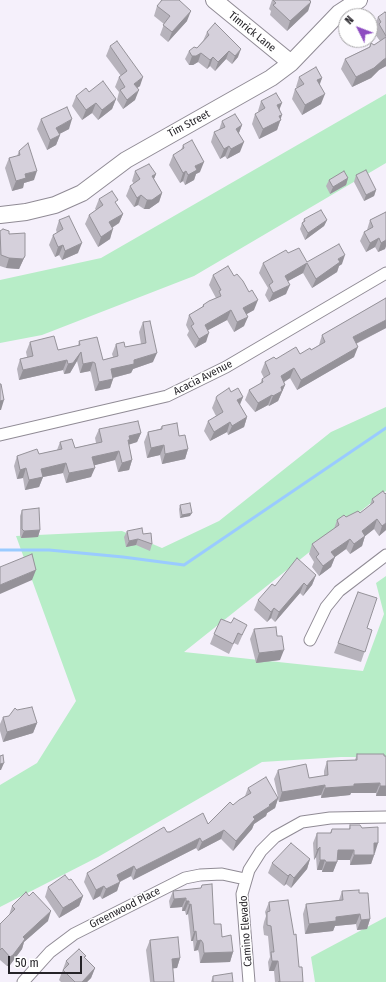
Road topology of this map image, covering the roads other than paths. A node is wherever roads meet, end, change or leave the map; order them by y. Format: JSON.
{"nodes":[{"id":1,"x":214,"y":0,"type":"edge"},
{"id":2,"x":359,"y":0,"type":"edge"},
{"id":3,"x":291,"y":63,"type":"junction"},
{"id":4,"x":0,"y":215,"type":"edge"},
{"id":5,"x":386,"y":273,"type":"edge"},
{"id":6,"x":0,"y":434,"type":"edge"},
{"id":7,"x":386,"y":555,"type":"edge"},
{"id":8,"x":310,"y":640,"type":"dead end"},
{"id":9,"x":386,"y":817,"type":"edge"},
{"id":10,"x":245,"y":880,"type":"junction"},
{"id":11,"x":23,"y":982,"type":"edge"},
{"id":12,"x":249,"y":982,"type":"edge"}],
"edges":[{"from":1,"to":3,"type":"street","name":"Timrick Lane"},
{"from":2,"to":3,"type":"street","name":"Tim Street"},
{"from":3,"to":4,"type":"street","name":"Tim Street"},
{"from":5,"to":6,"type":"street","name":"Acacia Avenue"},
{"from":7,"to":8,"type":"street"},
{"from":9,"to":10,"type":"street","name":"Camino Elevado"},
{"from":10,"to":11,"type":"street","name":"Greenwood Place"},
{"from":10,"to":12,"type":"street","name":"Camino Elevado"}]}
